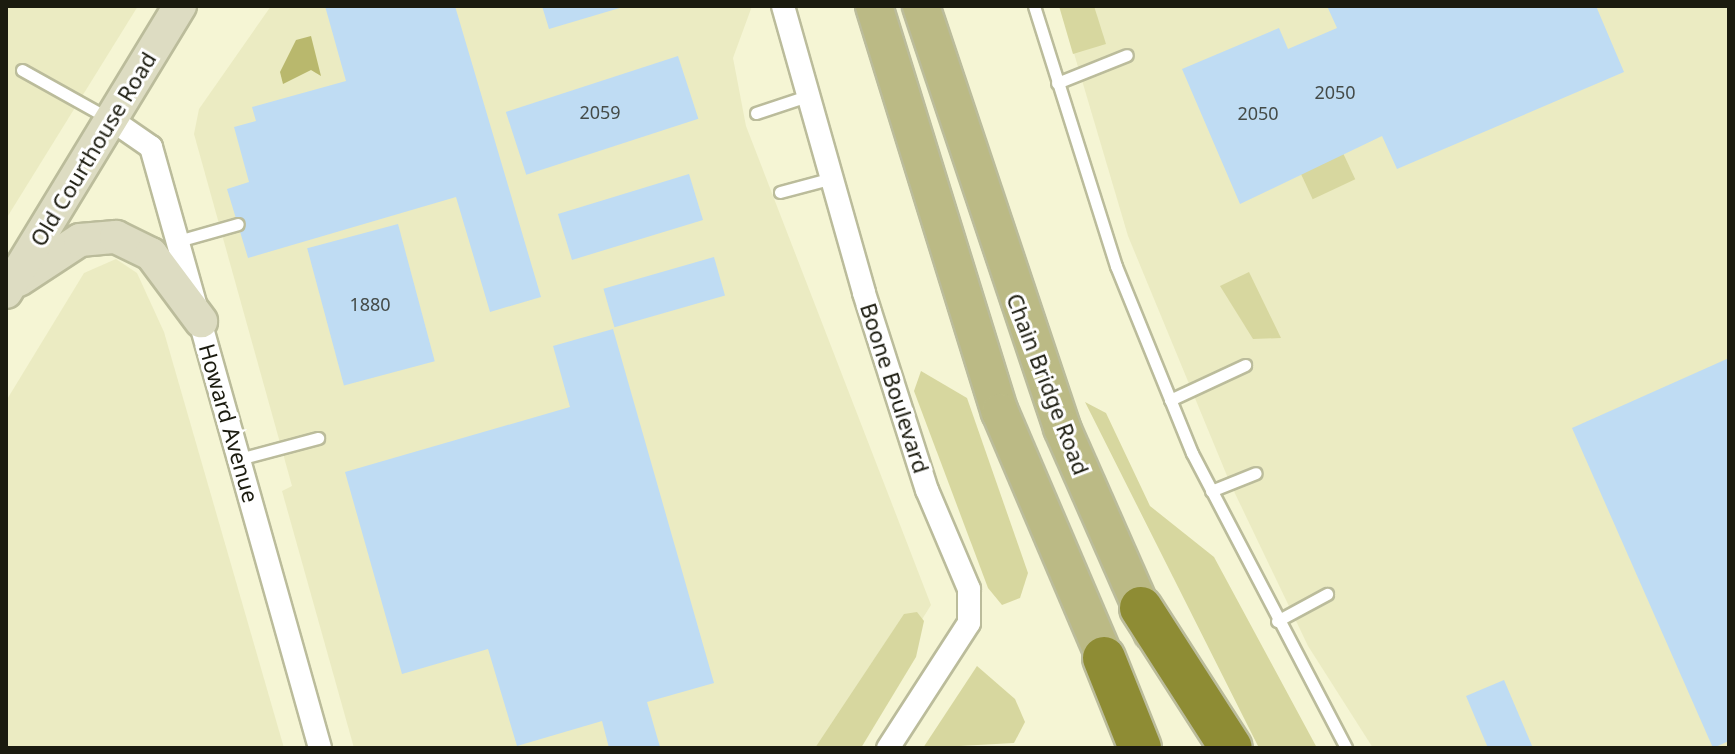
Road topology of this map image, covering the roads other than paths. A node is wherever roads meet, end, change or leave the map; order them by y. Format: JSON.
{"nodes":[{"id":1,"x":180,"y":6,"type":"edge"},
{"id":2,"x":783,"y":6,"type":"edge"},
{"id":3,"x":874,"y":6,"type":"edge"},
{"id":4,"x":921,"y":6,"type":"edge"},
{"id":5,"x":1034,"y":6,"type":"edge"},
{"id":6,"x":1127,"y":55,"type":"dead end"},
{"id":7,"x":22,"y":70,"type":"dead end"},
{"id":8,"x":1057,"y":83,"type":"junction"},
{"id":9,"x":807,"y":96,"type":"junction"},
{"id":10,"x":756,"y":113,"type":"dead end"},
{"id":11,"x":109,"y":118,"type":"junction"},
{"id":12,"x":829,"y":179,"type":"junction"},
{"id":13,"x":780,"y":192,"type":"dead end"},
{"id":14,"x":238,"y":224,"type":"dead end"},
{"id":15,"x":178,"y":241,"type":"junction"},
{"id":16,"x":8,"y":289,"type":"edge"},
{"id":17,"x":201,"y":321,"type":"junction"},
{"id":18,"x":1245,"y":365,"type":"dead end"},
{"id":19,"x":1170,"y":400,"type":"junction"},
{"id":20,"x":318,"y":438,"type":"dead end"},
{"id":21,"x":239,"y":459,"type":"junction"},
{"id":22,"x":1256,"y":473,"type":"dead end"},
{"id":23,"x":1211,"y":491,"type":"junction"},
{"id":24,"x":1327,"y":594,"type":"dead end"},
{"id":25,"x":1141,"y":608,"type":"junction"},
{"id":26,"x":1277,"y":621,"type":"junction"},
{"id":27,"x":1104,"y":658,"type":"junction"},
{"id":28,"x":320,"y":748,"type":"edge"},
{"id":29,"x":888,"y":748,"type":"edge"},
{"id":30,"x":1140,"y":748,"type":"edge"},
{"id":31,"x":1150,"y":748,"type":"edge"},
{"id":32,"x":1209,"y":748,"type":"edge"},
{"id":33,"x":1231,"y":748,"type":"edge"},
{"id":34,"x":1346,"y":748,"type":"edge"}],
"edges":[{"from":1,"to":11,"type":"main road","name":"Old Courthouse Road"},
{"from":2,"to":9,"type":"street","name":"Boone Boulevard"},
{"from":3,"to":27,"type":"main road"},
{"from":4,"to":25,"type":"main road","name":"Chain Bridge Road"},
{"from":5,"to":8,"type":"lane"},
{"from":6,"to":8,"type":"lane"},
{"from":7,"to":11,"type":"lane"},
{"from":8,"to":19,"type":"lane"},
{"from":9,"to":10,"type":"lane"},
{"from":9,"to":12,"type":"street","name":"Boone Boulevard"},
{"from":11,"to":15,"type":"street","name":"Howard Avenue"},
{"from":11,"to":16,"type":"main road","name":"Old Courthouse Road"},
{"from":12,"to":13,"type":"lane"},
{"from":12,"to":29,"type":"street","name":"Boone Boulevard"},
{"from":14,"to":15,"type":"lane"},
{"from":15,"to":17,"type":"street","name":"Howard Avenue"},
{"from":16,"to":17,"type":"main road"},
{"from":17,"to":21,"type":"street","name":"Howard Avenue"},
{"from":18,"to":19,"type":"lane"},
{"from":19,"to":23,"type":"lane"},
{"from":20,"to":21,"type":"lane"},
{"from":21,"to":28,"type":"street","name":"Howard Avenue"},
{"from":22,"to":23,"type":"lane"},
{"from":23,"to":26,"type":"lane"},
{"from":24,"to":26,"type":"lane"},
{"from":25,"to":32,"type":"main road","name":"Chain Bridge Road"},
{"from":25,"to":33,"type":"highway"},
{"from":26,"to":34,"type":"lane"},
{"from":27,"to":30,"type":"highway"},
{"from":27,"to":31,"type":"main road"}]}
